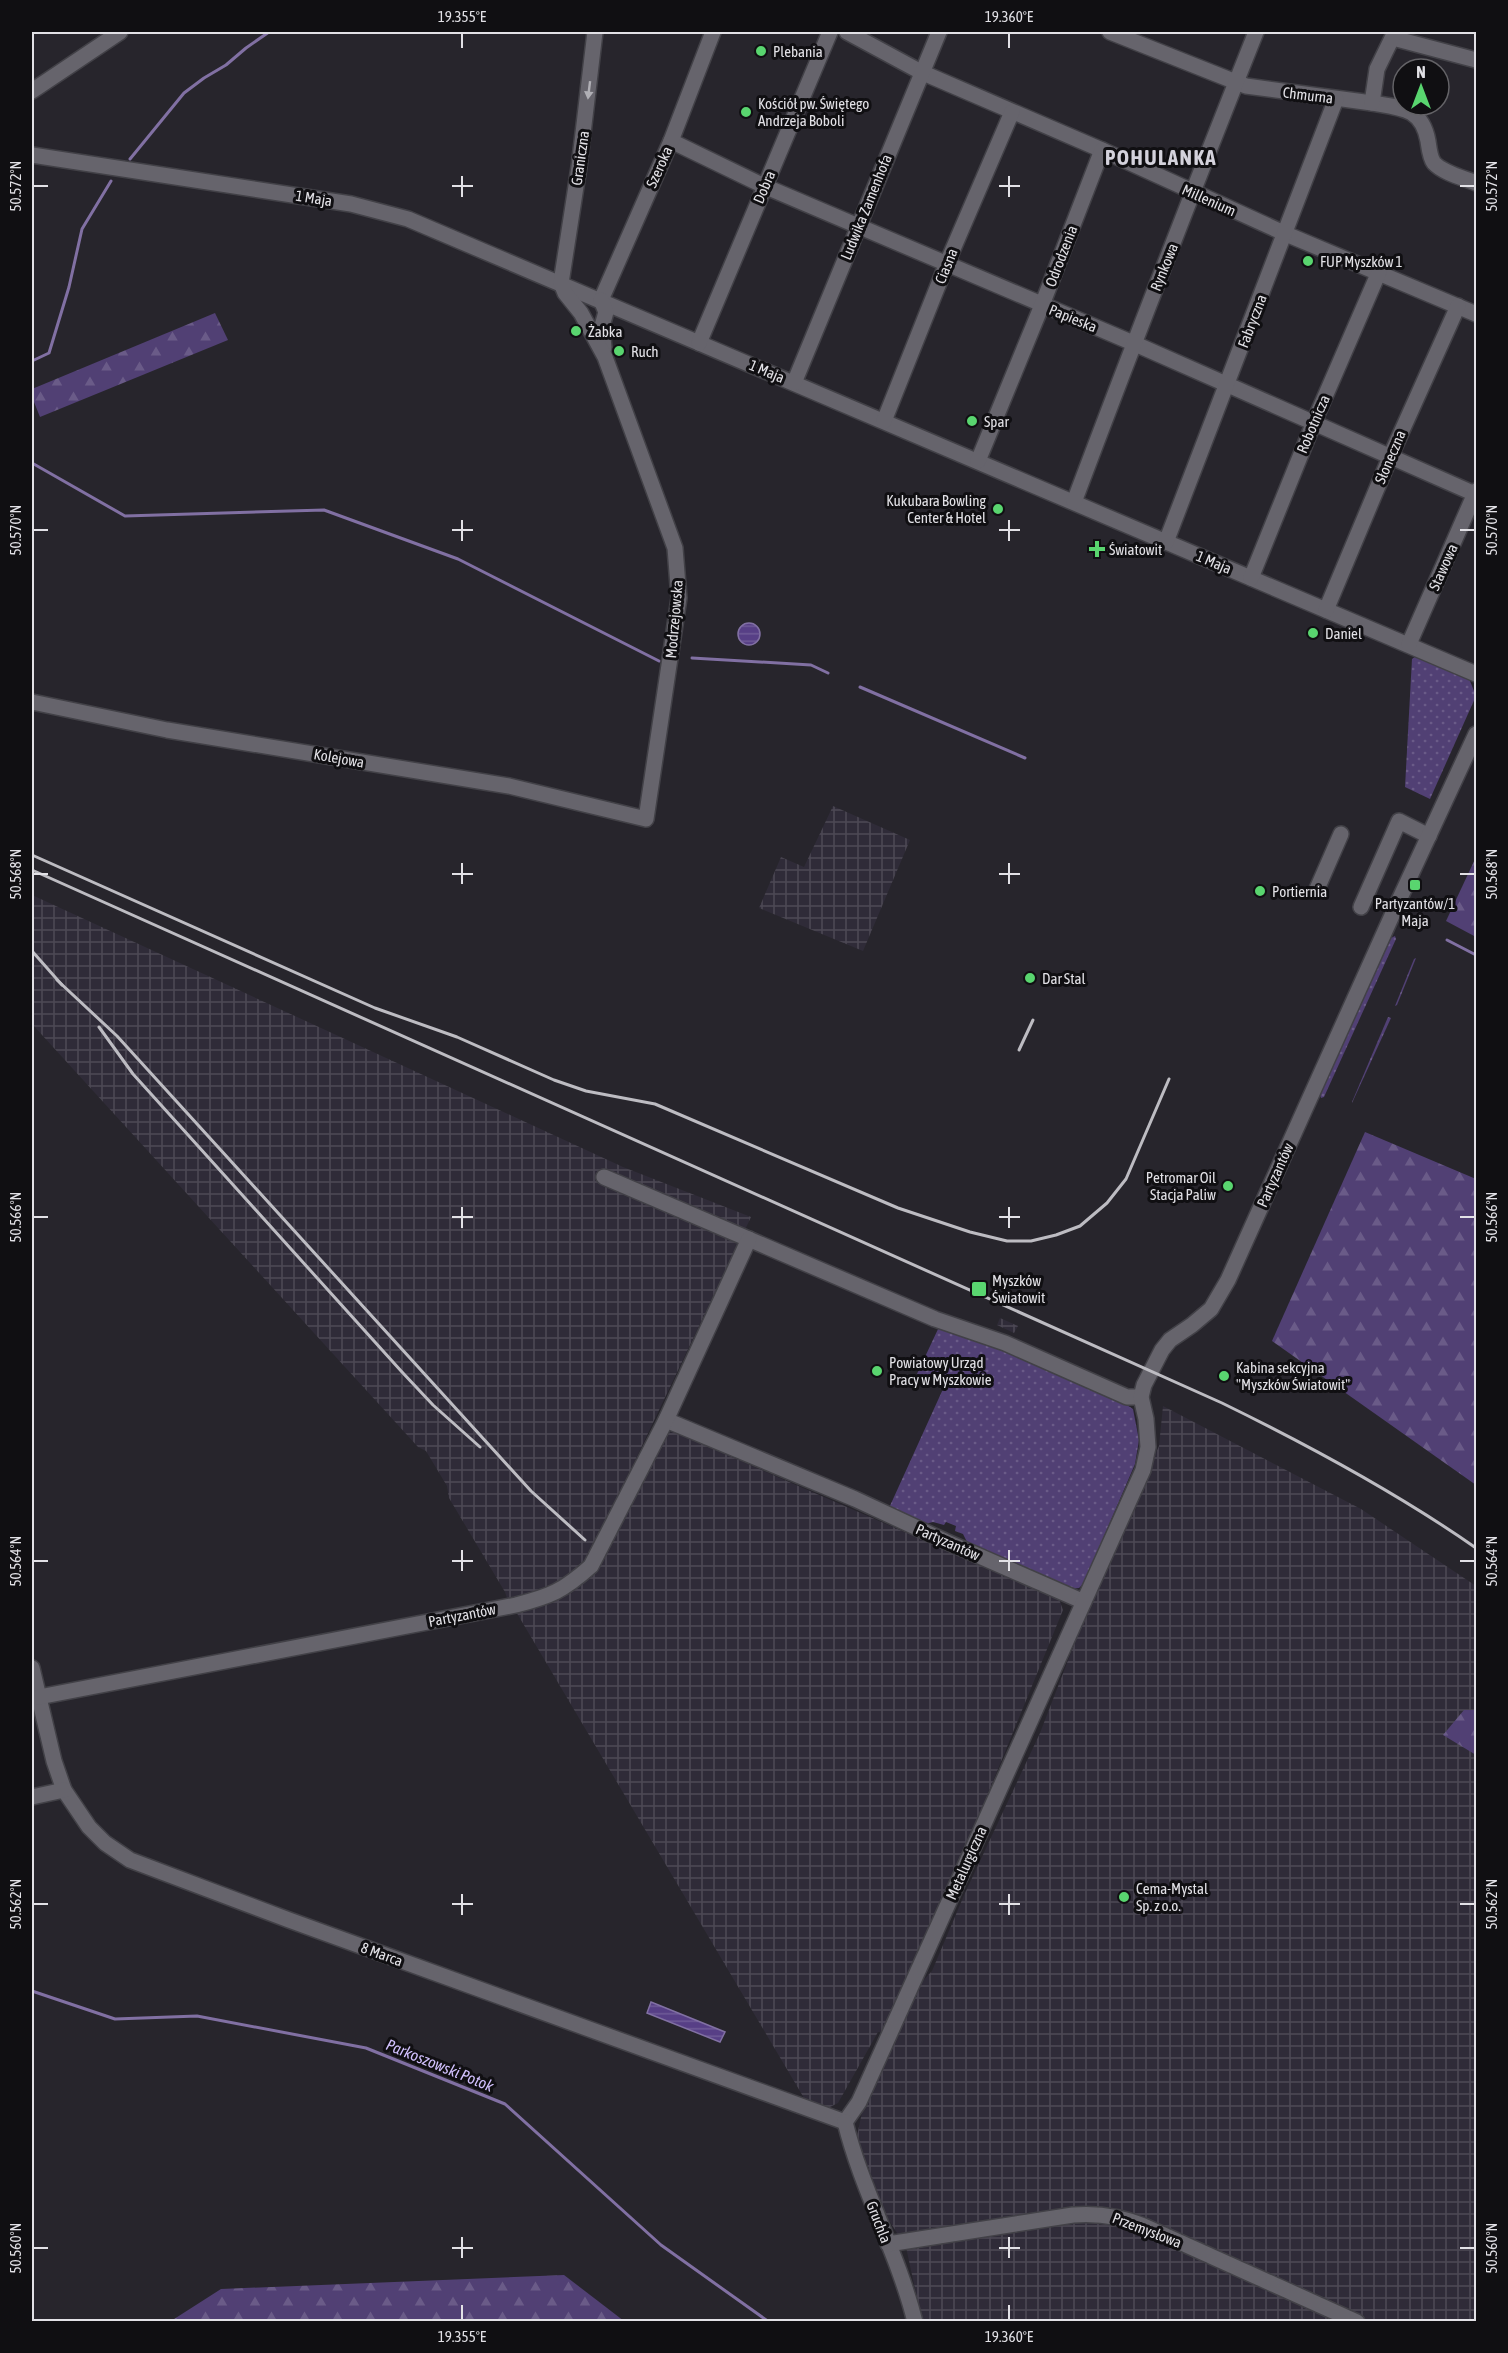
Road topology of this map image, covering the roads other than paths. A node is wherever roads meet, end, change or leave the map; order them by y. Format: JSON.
{"nodes":[{"id":1,"x":120,"y":32,"type":"edge"},
{"id":2,"x":595,"y":32,"type":"edge"},
{"id":3,"x":712,"y":32,"type":"edge"},
{"id":4,"x":830,"y":32,"type":"edge"},
{"id":5,"x":847,"y":32,"type":"edge"},
{"id":6,"x":939,"y":32,"type":"edge"},
{"id":7,"x":1110,"y":32,"type":"edge"},
{"id":8,"x":1256,"y":32,"type":"edge"},
{"id":9,"x":1394,"y":35,"type":"edge"},
{"id":10,"x":1476,"y":60,"type":"edge"},
{"id":11,"x":921,"y":72,"type":"junction"},
{"id":12,"x":1236,"y":82,"type":"junction"},
{"id":13,"x":32,"y":91,"type":"edge"},
{"id":14,"x":1336,"y":99,"type":"junction"},
{"id":15,"x":1372,"y":103,"type":"junction"},
{"id":16,"x":1012,"y":112,"type":"junction"},
{"id":17,"x":671,"y":141,"type":"junction"},
{"id":18,"x":1102,"y":150,"type":"junction"},
{"id":19,"x":32,"y":155,"type":"edge"},
{"id":20,"x":1476,"y":183,"type":"edge"},
{"id":21,"x":764,"y":186,"type":"junction"},
{"id":22,"x":1194,"y":193,"type":"junction"},
{"id":23,"x":858,"y":225,"type":"junction"},
{"id":24,"x":1286,"y":234,"type":"junction"},
{"id":25,"x":947,"y":262,"type":"junction"},
{"id":26,"x":1379,"y":272,"type":"junction"},
{"id":27,"x":561,"y":283,"type":"junction"},
{"id":28,"x":601,"y":300,"type":"junction"},
{"id":29,"x":1042,"y":305,"type":"junction"},
{"id":30,"x":1458,"y":306,"type":"junction"},
{"id":31,"x":1476,"y":314,"type":"edge"},
{"id":32,"x":585,"y":320,"type":"junction"},
{"id":33,"x":699,"y":343,"type":"junction"},
{"id":34,"x":1133,"y":343,"type":"junction"},
{"id":35,"x":605,"y":357,"type":"junction"},
{"id":36,"x":794,"y":383,"type":"junction"},
{"id":37,"x":1227,"y":385,"type":"junction"},
{"id":38,"x":884,"y":421,"type":"junction"},
{"id":39,"x":1314,"y":422,"type":"junction"},
{"id":40,"x":1391,"y":455,"type":"junction"},
{"id":41,"x":978,"y":461,"type":"junction"},
{"id":42,"x":1476,"y":492,"type":"edge"},
{"id":43,"x":1074,"y":502,"type":"junction"},
{"id":44,"x":1166,"y":542,"type":"junction"},
{"id":45,"x":1251,"y":578,"type":"junction"},
{"id":46,"x":1326,"y":610,"type":"junction"},
{"id":47,"x":1409,"y":644,"type":"junction"},
{"id":48,"x":1476,"y":674,"type":"edge"},
{"id":49,"x":32,"y":702,"type":"edge"},
{"id":50,"x":1476,"y":734,"type":"edge"},
{"id":51,"x":646,"y":819,"type":"joint"},
{"id":52,"x":1341,"y":834,"type":"dead end"},
{"id":53,"x":1429,"y":836,"type":"junction"},
{"id":54,"x":1317,"y":889,"type":"dead end"},
{"id":55,"x":1361,"y":907,"type":"dead end"},
{"id":56,"x":604,"y":1177,"type":"dead end"},
{"id":57,"x":749,"y":1239,"type":"junction"},
{"id":58,"x":1141,"y":1397,"type":"junction"},
{"id":59,"x":666,"y":1420,"type":"junction"},
{"id":60,"x":1082,"y":1601,"type":"junction"},
{"id":61,"x":32,"y":1668,"type":"edge"},
{"id":62,"x":39,"y":1697,"type":"junction"},
{"id":63,"x":64,"y":1790,"type":"junction"},
{"id":64,"x":32,"y":1797,"type":"edge"},
{"id":65,"x":845,"y":2122,"type":"junction"},
{"id":66,"x":888,"y":2244,"type":"junction"},
{"id":67,"x":915,"y":2322,"type":"edge"},
{"id":68,"x":1357,"y":2322,"type":"edge"}],
"edges":[{"from":1,"to":13,"type":"street"},
{"from":2,"to":27,"type":"street","name":"Graniczna","one_way":true},
{"from":3,"to":17,"type":"street","name":"Szeroka"},
{"from":4,"to":21,"type":"street","name":"Dobra"},
{"from":5,"to":11,"type":"street","name":"Millenium"},
{"from":6,"to":11,"type":"street","name":"Ludwika Zamenhofa"},
{"from":7,"to":12,"type":"street","name":"Chmurna"},
{"from":8,"to":12,"type":"street","name":"Rynkowa"},
{"from":9,"to":10,"type":"street"},
{"from":9,"to":15,"type":"street"},
{"from":11,"to":16,"type":"street","name":"Millenium"},
{"from":11,"to":23,"type":"street","name":"Ludwika Zamenhofa"},
{"from":12,"to":14,"type":"street","name":"Chmurna"},
{"from":12,"to":22,"type":"street","name":"Rynkowa"},
{"from":14,"to":15,"type":"street","name":"Chmurna"},
{"from":14,"to":24,"type":"street","name":"Fabryczna"},
{"from":15,"to":20,"type":"street","name":"Chmurna"},
{"from":16,"to":18,"type":"street","name":"Millenium"},
{"from":16,"to":25,"type":"street","name":"Ciasna"},
{"from":17,"to":21,"type":"street","name":"Papieska"},
{"from":17,"to":28,"type":"street","name":"Szeroka"},
{"from":18,"to":22,"type":"street","name":"Millenium"},
{"from":18,"to":29,"type":"street","name":"Odrodzenia"},
{"from":19,"to":27,"type":"street","name":"1 Maja"},
{"from":21,"to":23,"type":"street","name":"Papieska"},
{"from":21,"to":33,"type":"street","name":"Dobra"},
{"from":22,"to":24,"type":"street","name":"Millenium"},
{"from":22,"to":34,"type":"street","name":"Rynkowa"},
{"from":23,"to":25,"type":"street","name":"Papieska"},
{"from":23,"to":36,"type":"street","name":"Ludwika Zamenhofa"},
{"from":24,"to":26,"type":"street","name":"Millenium"},
{"from":24,"to":37,"type":"street","name":"Fabryczna"},
{"from":25,"to":29,"type":"street","name":"Papieska"},
{"from":25,"to":38,"type":"street","name":"Ciasna"},
{"from":26,"to":30,"type":"street","name":"Millenium"},
{"from":26,"to":39,"type":"street","name":"Robotnicza"},
{"from":27,"to":28,"type":"street","name":"1 Maja"},
{"from":27,"to":32,"type":"street","name":"Modrzejowska"},
{"from":28,"to":32,"type":"street"},
{"from":28,"to":33,"type":"street","name":"1 Maja"},
{"from":28,"to":35,"type":"street","name":"Modrzejowska"},
{"from":29,"to":34,"type":"street","name":"Papieska"},
{"from":29,"to":41,"type":"street","name":"Odrodzenia"},
{"from":30,"to":31,"type":"street","name":"Millenium"},
{"from":30,"to":40,"type":"street","name":"Słoneczna"},
{"from":32,"to":35,"type":"street","name":"Modrzejowska"},
{"from":33,"to":36,"type":"street","name":"1 Maja"},
{"from":34,"to":37,"type":"street","name":"Papieska"},
{"from":34,"to":43,"type":"street","name":"Rynkowa"},
{"from":35,"to":51,"type":"street","name":"Modrzejowska"},
{"from":36,"to":38,"type":"street","name":"1 Maja"},
{"from":37,"to":39,"type":"street","name":"Papieska"},
{"from":37,"to":44,"type":"street","name":"Fabryczna"},
{"from":38,"to":41,"type":"street","name":"1 Maja"},
{"from":39,"to":40,"type":"street","name":"Papieska"},
{"from":39,"to":45,"type":"street","name":"Robotnicza"},
{"from":40,"to":42,"type":"street","name":"Papieska"},
{"from":40,"to":46,"type":"street","name":"Słoneczna"},
{"from":41,"to":43,"type":"street","name":"1 Maja"},
{"from":42,"to":47,"type":"street","name":"Stawowa"},
{"from":43,"to":44,"type":"street","name":"1 Maja"},
{"from":44,"to":45,"type":"street","name":"1 Maja"},
{"from":45,"to":46,"type":"street","name":"1 Maja"},
{"from":46,"to":47,"type":"street","name":"1 Maja"},
{"from":47,"to":48,"type":"street","name":"1 Maja"},
{"from":49,"to":51,"type":"street","name":"Kolejowa"},
{"from":50,"to":53,"type":"street","name":"Partyzantów"},
{"from":52,"to":54,"type":"street"},
{"from":53,"to":55,"type":"street"},
{"from":53,"to":58,"type":"street","name":"Partyzantów"},
{"from":56,"to":57,"type":"street"},
{"from":57,"to":58,"type":"street"},
{"from":57,"to":59,"type":"street"},
{"from":58,"to":60,"type":"street"},
{"from":59,"to":60,"type":"street","name":"Partyzantów"},
{"from":59,"to":62,"type":"street","name":"Partyzantów"},
{"from":60,"to":65,"type":"street","name":"Metalurgiczna"},
{"from":61,"to":62,"type":"street","name":"8 Marca"},
{"from":62,"to":63,"type":"street","name":"8 Marca"},
{"from":63,"to":64,"type":"street"},
{"from":63,"to":65,"type":"street","name":"8 Marca"},
{"from":65,"to":66,"type":"street","name":"Gruchla"},
{"from":66,"to":67,"type":"street","name":"Gruchla"},
{"from":66,"to":68,"type":"street","name":"Przemysłowa"}]}
